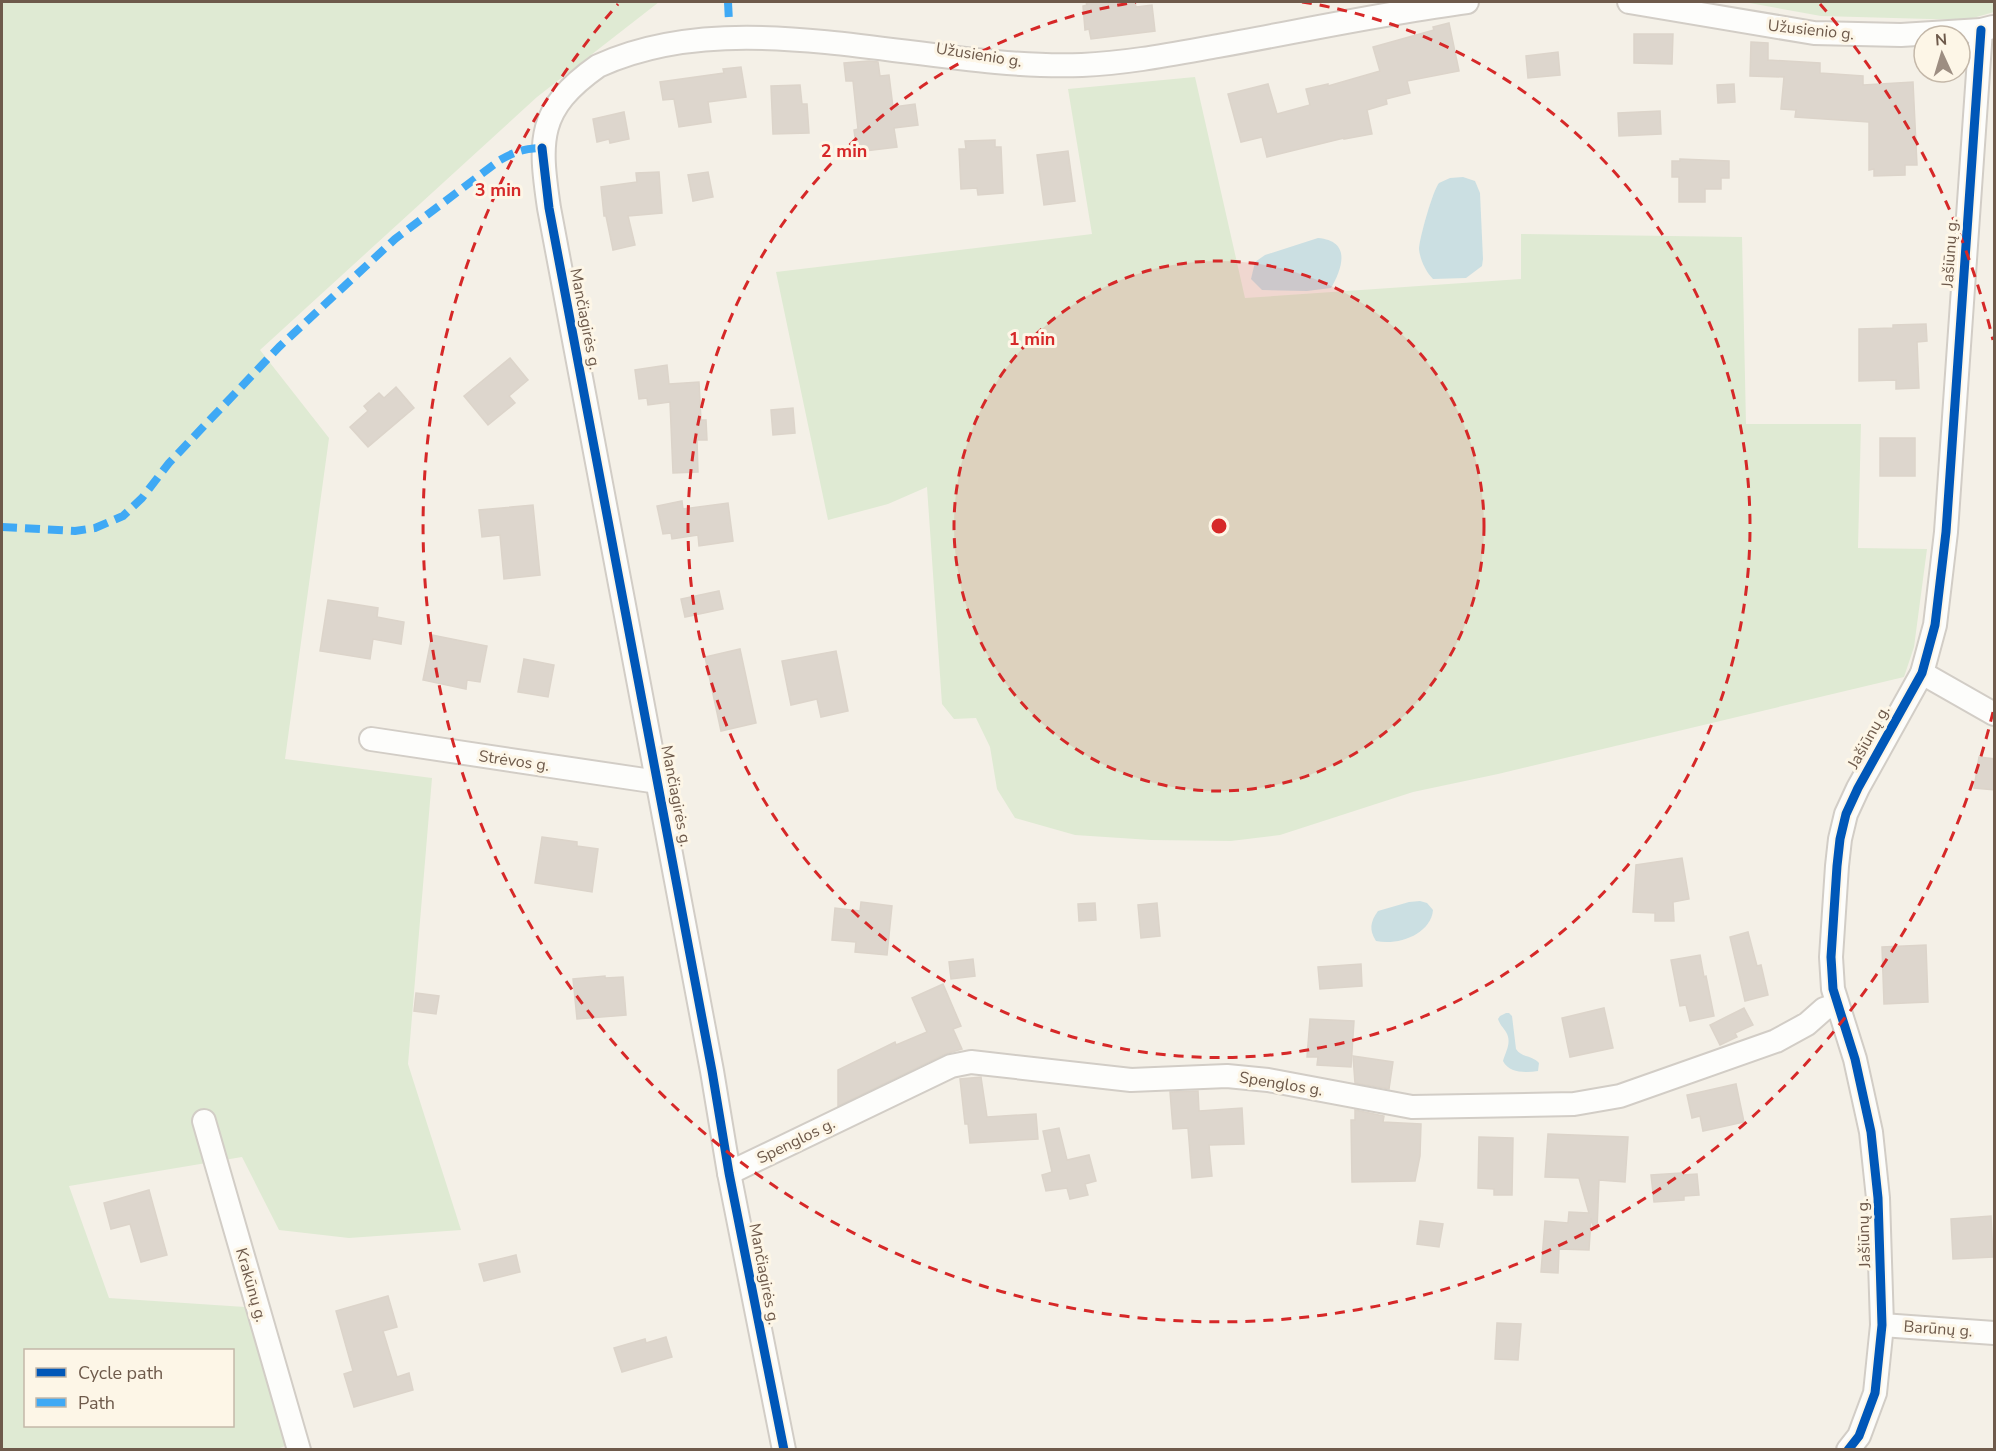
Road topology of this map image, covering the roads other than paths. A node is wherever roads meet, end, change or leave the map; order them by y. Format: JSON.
{"nodes":[{"id":1,"x":1467,"y":2,"type":"edge"},
{"id":2,"x":1629,"y":2,"type":"edge"},
{"id":3,"x":1988,"y":29,"type":"edge"},
{"id":4,"x":542,"y":148,"type":"joint"},
{"id":5,"x":1922,"y":673,"type":"junction"},
{"id":6,"x":1995,"y":714,"type":"edge"},
{"id":7,"x":370,"y":739,"type":"dead end"},
{"id":8,"x":658,"y":782,"type":"junction"},
{"id":9,"x":1836,"y":1005,"type":"junction"},
{"id":10,"x":204,"y":1121,"type":"dead end"},
{"id":11,"x":729,"y":1173,"type":"junction"},
{"id":12,"x":1882,"y":1325,"type":"junction"},
{"id":13,"x":1995,"y":1333,"type":"edge"},
{"id":14,"x":299,"y":1449,"type":"edge"},
{"id":15,"x":784,"y":1449,"type":"edge"},
{"id":16,"x":1848,"y":1449,"type":"edge"}],
"edges":[{"from":1,"to":4,"type":"street","name":"Užusienio g."},
{"from":2,"to":3,"type":"street","name":"Užusienio g."},
{"from":3,"to":5,"type":"street","name":"Jašiūnų g."},
{"from":4,"to":8,"type":"street","name":"Mančiagirės g."},
{"from":5,"to":6,"type":"street"},
{"from":5,"to":9,"type":"street","name":"Jašiūnų g."},
{"from":7,"to":8,"type":"street","name":"Strėvos g."},
{"from":8,"to":11,"type":"street","name":"Mančiagirės g."},
{"from":9,"to":11,"type":"street","name":"Spenglos g."},
{"from":9,"to":12,"type":"street","name":"Jašiūnų g."},
{"from":10,"to":14,"type":"street","name":"Krakūnų g."},
{"from":11,"to":15,"type":"street","name":"Mančiagirės g."},
{"from":12,"to":13,"type":"street","name":"Barūnų g."},
{"from":12,"to":16,"type":"street","name":"Jašiūnų g."}]}
